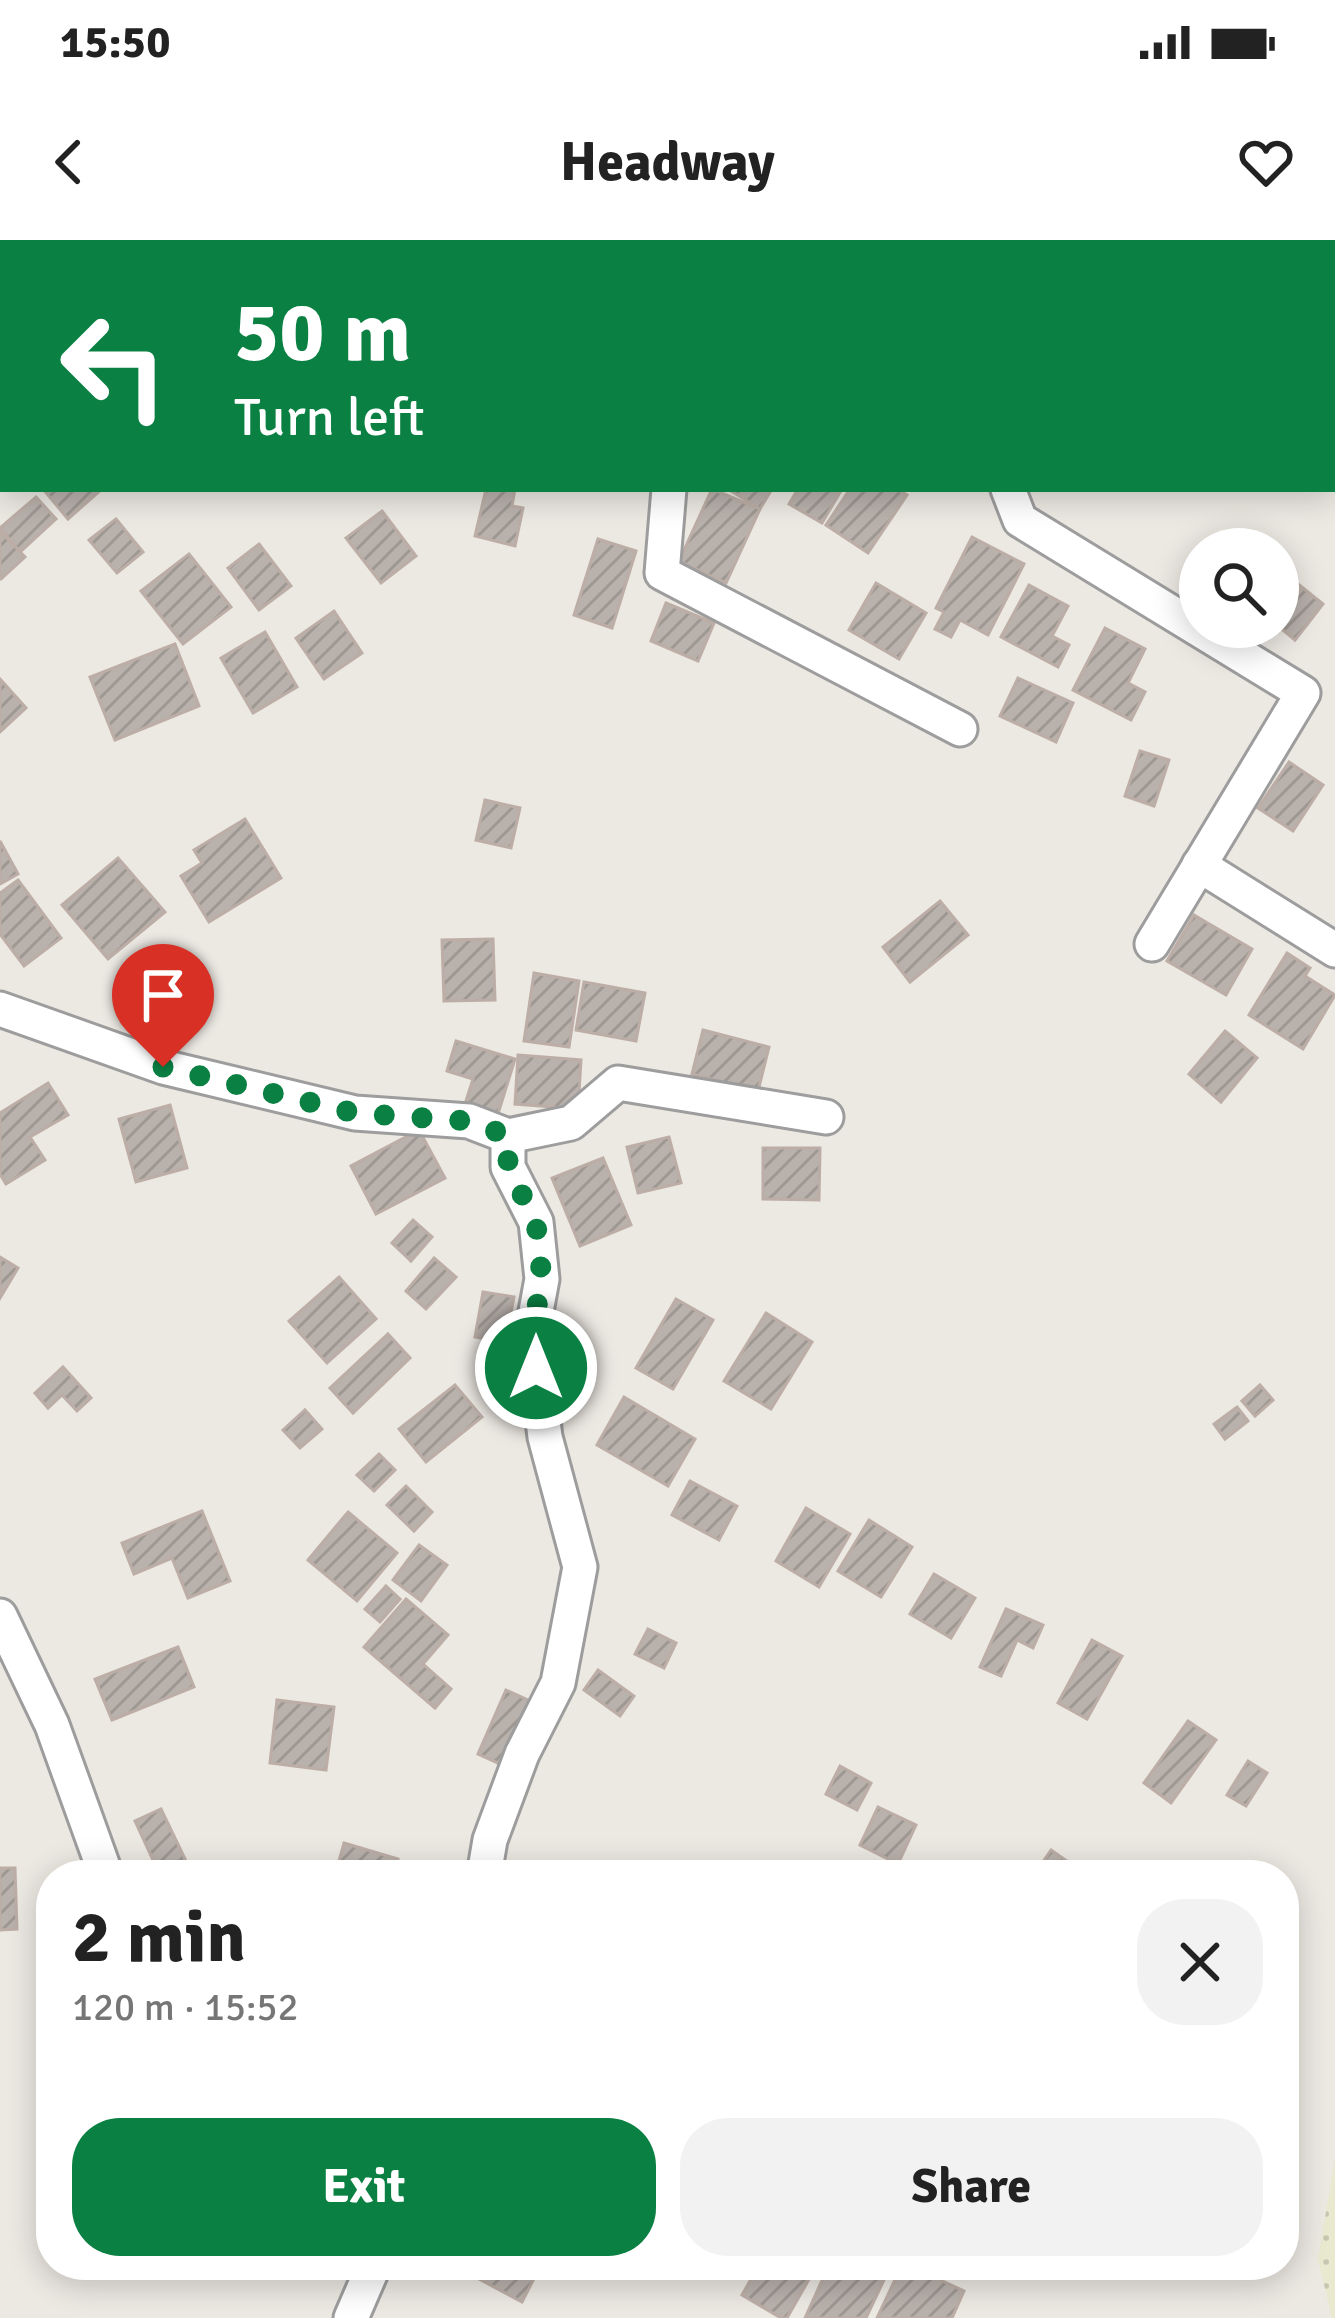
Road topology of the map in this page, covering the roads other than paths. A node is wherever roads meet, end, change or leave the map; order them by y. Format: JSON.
{"nodes":[{"id":1,"x":669,"y":492,"type":"edge"},
{"id":2,"x":1010,"y":492,"type":"edge"},
{"id":3,"x":960,"y":729,"type":"dead end"},
{"id":4,"x":1199,"y":866,"type":"junction"},
{"id":5,"x":1152,"y":944,"type":"dead end"},
{"id":6,"x":1335,"y":950,"type":"edge"},
{"id":7,"x":0,"y":1009,"type":"edge"},
{"id":8,"x":826,"y":1117,"type":"dead end"},
{"id":9,"x":508,"y":1136,"type":"junction"},
{"id":10,"x":0,"y":1616,"type":"edge"},
{"id":11,"x":101,"y":1860,"type":"edge"},
{"id":12,"x":487,"y":1860,"type":"edge"},
{"id":13,"x":368,"y":2280,"type":"edge"},
{"id":14,"x":352,"y":2318,"type":"edge"}],
"edges":[{"from":1,"to":3,"type":"street"},
{"from":2,"to":4,"type":"street"},
{"from":4,"to":5,"type":"street"},
{"from":4,"to":6,"type":"street"},
{"from":7,"to":9,"type":"street"},
{"from":8,"to":9,"type":"street"},
{"from":9,"to":12,"type":"street"},
{"from":10,"to":11,"type":"street"},
{"from":13,"to":14,"type":"street"}]}
